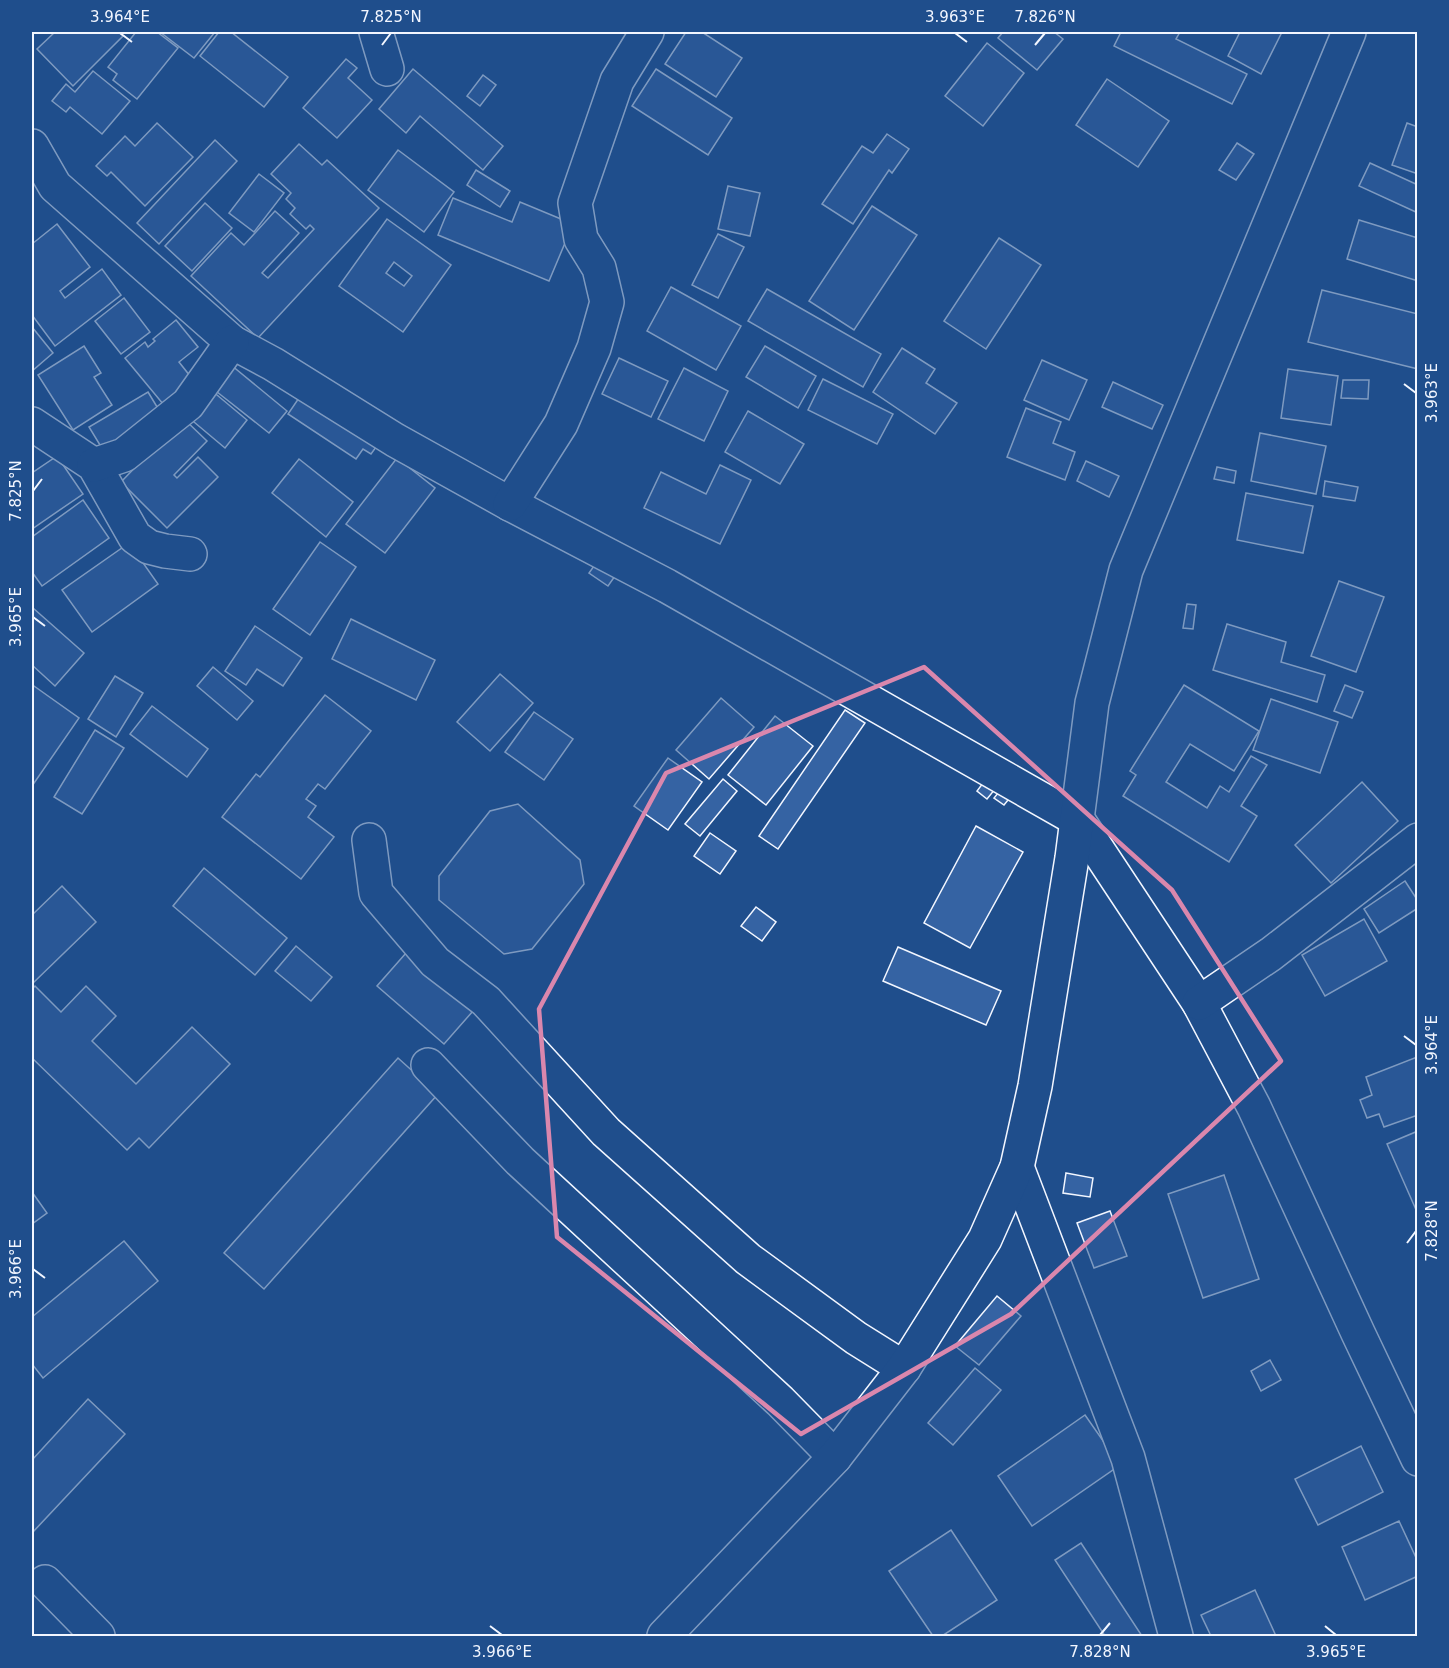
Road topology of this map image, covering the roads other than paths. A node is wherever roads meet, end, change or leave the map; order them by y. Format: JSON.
{"nodes":[{"id":1,"x":376,"y":32,"type":"edge"},
{"id":2,"x":648,"y":32,"type":"edge"},
{"id":3,"x":1349,"y":32,"type":"edge"},
{"id":4,"x":387,"y":69,"type":"dead end"},
{"id":5,"x":32,"y":146,"type":"edge"},
{"id":6,"x":232,"y":342,"type":"junction"},
{"id":7,"x":32,"y":424,"type":"edge"},
{"id":8,"x":94,"y":465,"type":"junction"},
{"id":9,"x":510,"y":504,"type":"junction"},
{"id":10,"x":190,"y":554,"type":"dead end"},
{"id":11,"x":1078,"y":820,"type":"junction"},
{"id":12,"x":369,"y":840,"type":"dead end"},
{"id":13,"x":1418,"y":840,"type":"edge"},
{"id":14,"x":1199,"y":1003,"type":"junction"},
{"id":15,"x":428,"y":1065,"type":"dead end"},
{"id":16,"x":1017,"y":1167,"type":"junction"},
{"id":17,"x":904,"y":1368,"type":"junction"},
{"id":18,"x":834,"y":1457,"type":"junction"},
{"id":19,"x":1418,"y":1459,"type":"edge"},
{"id":20,"x":45,"y":1582,"type":"dead end"},
{"id":21,"x":98,"y":1636,"type":"edge"},
{"id":22,"x":664,"y":1636,"type":"edge"},
{"id":23,"x":1176,"y":1636,"type":"edge"}],
"edges":[{"from":1,"to":4,"type":"street"},
{"from":2,"to":9,"type":"street"},
{"from":3,"to":11,"type":"street"},
{"from":5,"to":6,"type":"street"},
{"from":6,"to":8,"type":"street"},
{"from":6,"to":9,"type":"street"},
{"from":7,"to":8,"type":"street"},
{"from":8,"to":10,"type":"street"},
{"from":9,"to":11,"type":"street"},
{"from":11,"to":14,"type":"street"},
{"from":11,"to":16,"type":"street"},
{"from":12,"to":17,"type":"street"},
{"from":13,"to":14,"type":"street"},
{"from":14,"to":19,"type":"street"},
{"from":15,"to":18,"type":"street"},
{"from":16,"to":17,"type":"street"},
{"from":16,"to":23,"type":"street"},
{"from":17,"to":18,"type":"street"},
{"from":18,"to":22,"type":"street"},
{"from":20,"to":21,"type":"street"}]}
